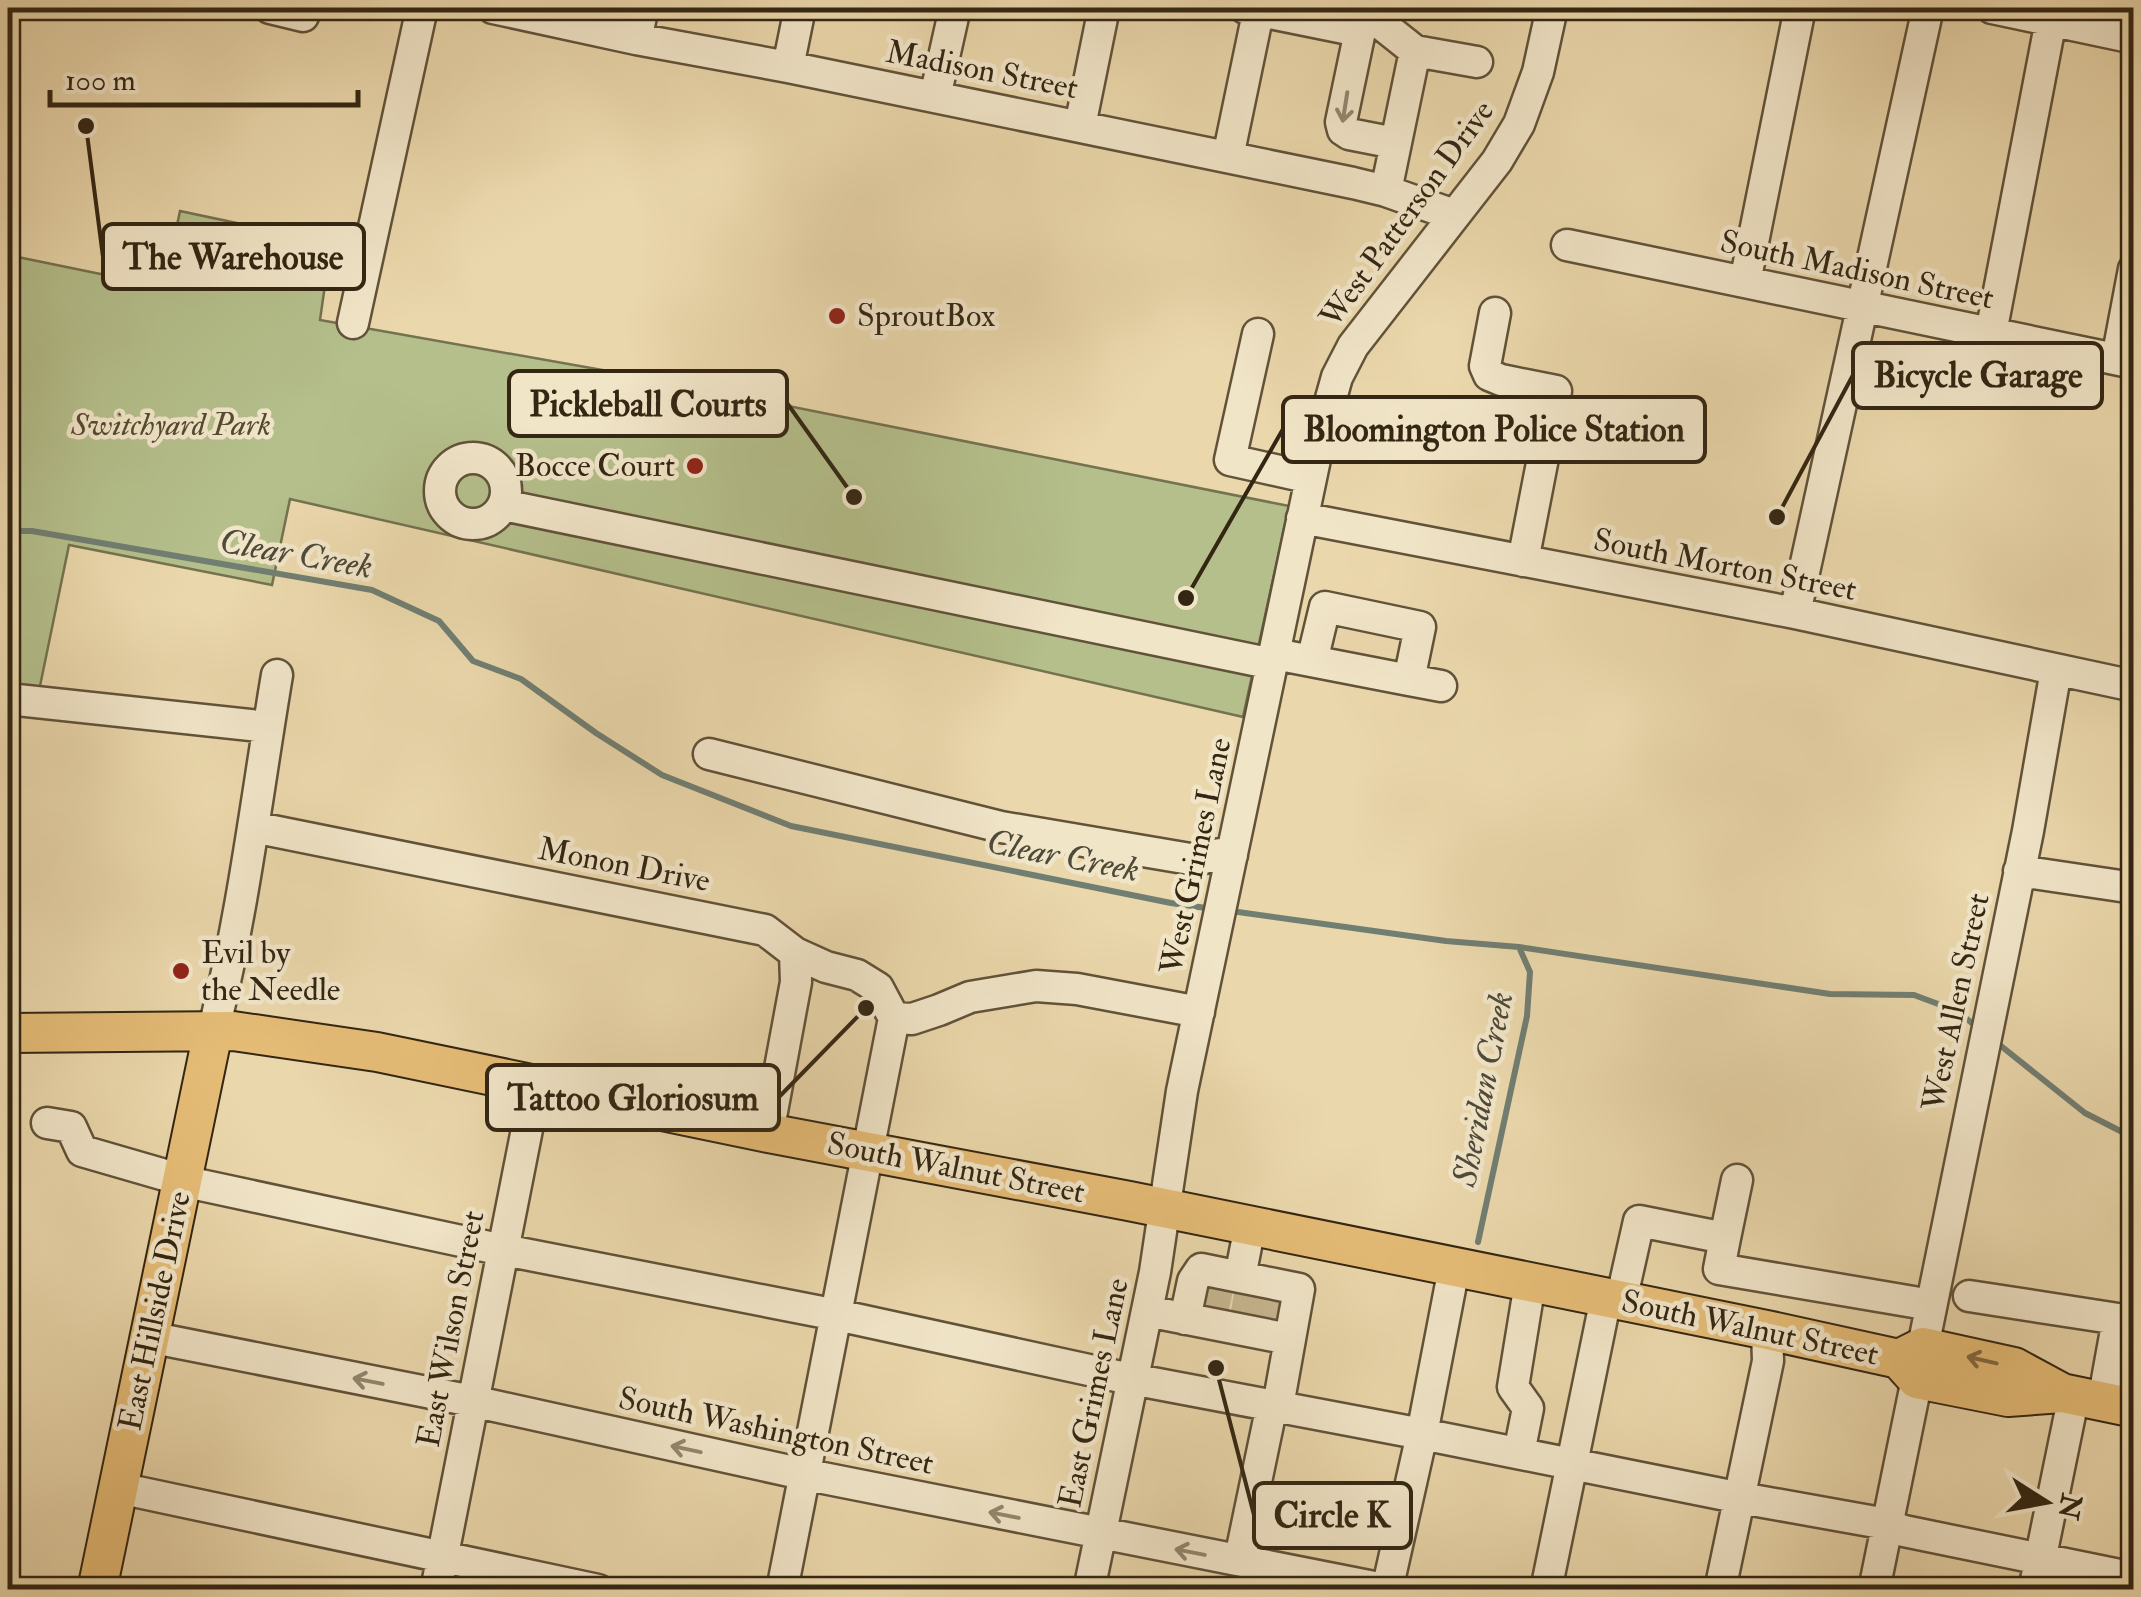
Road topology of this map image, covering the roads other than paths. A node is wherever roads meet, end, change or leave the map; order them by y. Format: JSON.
{"nodes":[{"id":1,"x":270,"y":8,"type":"edge"},
{"id":2,"x":306,"y":8,"type":"edge"},
{"id":3,"x":422,"y":8,"type":"edge"},
{"id":4,"x":493,"y":8,"type":"edge"},
{"id":5,"x":644,"y":8,"type":"edge"},
{"id":6,"x":800,"y":8,"type":"edge"},
{"id":7,"x":955,"y":8,"type":"edge"},
{"id":8,"x":1104,"y":8,"type":"edge"},
{"id":9,"x":1254,"y":8,"type":"edge"},
{"id":10,"x":1552,"y":8,"type":"edge"},
{"id":11,"x":1800,"y":8,"type":"edge"},
{"id":12,"x":1928,"y":8,"type":"edge"},
{"id":13,"x":1992,"y":8,"type":"edge"},
{"id":14,"x":1361,"y":17,"type":"edge"},
{"id":15,"x":2051,"y":20,"type":"junction"},
{"id":16,"x":2134,"y":38,"type":"edge"},
{"id":17,"x":636,"y":39,"type":"junction"},
{"id":18,"x":1416,"y":51,"type":"junction"},
{"id":19,"x":1477,"y":62,"type":"dead end"},
{"id":20,"x":788,"y":66,"type":"junction"},
{"id":21,"x":935,"y":97,"type":"junction"},
{"id":22,"x":1080,"y":126,"type":"junction"},
{"id":23,"x":1395,"y":143,"type":"junction"},
{"id":24,"x":1228,"y":157,"type":"junction"},
{"id":25,"x":1386,"y":191,"type":"junction"},
{"id":26,"x":1454,"y":214,"type":"junction"},
{"id":27,"x":1567,"y":245,"type":"dead end"},
{"id":28,"x":2134,"y":269,"type":"edge"},
{"id":29,"x":1744,"y":282,"type":"junction"},
{"id":30,"x":1861,"y":306,"type":"junction"},
{"id":31,"x":1495,"y":313,"type":"dead end"},
{"id":32,"x":353,"y":323,"type":"dead end"},
{"id":33,"x":1990,"y":333,"type":"junction"},
{"id":34,"x":1258,"y":334,"type":"dead end"},
{"id":35,"x":2125,"y":361,"type":"edge"},
{"id":36,"x":1311,"y":478,"type":"junction"},
{"id":37,"x":503,"y":506,"type":"dead end"},
{"id":38,"x":1302,"y":518,"type":"junction"},
{"id":39,"x":1524,"y":561,"type":"junction"},
{"id":40,"x":1796,"y":613,"type":"junction"},
{"id":41,"x":1274,"y":659,"type":"junction"},
{"id":42,"x":1312,"y":661,"type":"junction"},
{"id":43,"x":2056,"y":670,"type":"junction"},
{"id":44,"x":277,"y":676,"type":"dead end"},
{"id":45,"x":1409,"y":680,"type":"junction"},
{"id":46,"x":1441,"y":686,"type":"dead end"},
{"id":47,"x":2134,"y":686,"type":"edge"},
{"id":48,"x":9,"y":707,"type":"edge"},
{"id":49,"x":268,"y":726,"type":"junction"},
{"id":50,"x":709,"y":754,"type":"dead end"},
{"id":51,"x":253,"y":827,"type":"junction"},
{"id":52,"x":1229,"y":869,"type":"junction"},
{"id":53,"x":2020,"y":871,"type":"junction"},
{"id":54,"x":2134,"y":888,"type":"edge"},
{"id":55,"x":794,"y":953,"type":"junction"},
{"id":56,"x":1199,"y":1012,"type":"junction"},
{"id":57,"x":894,"y":1018,"type":"junction"},
{"id":58,"x":213,"y":1032,"type":"junction"},
{"id":59,"x":8,"y":1033,"type":"edge"},
{"id":60,"x":531,"y":1082,"type":"junction"},
{"id":61,"x":47,"y":1124,"type":"dead end"},
{"id":62,"x":768,"y":1132,"type":"junction"},
{"id":63,"x":868,"y":1150,"type":"junction"},
{"id":64,"x":182,"y":1180,"type":"junction"},
{"id":65,"x":1737,"y":1180,"type":"dead end"},
{"id":66,"x":1164,"y":1210,"type":"junction"},
{"id":67,"x":1250,"y":1226,"type":"junction"},
{"id":68,"x":1724,"y":1238,"type":"junction"},
{"id":69,"x":504,"y":1250,"type":"junction"},
{"id":70,"x":1454,"y":1268,"type":"junction"},
{"id":71,"x":1719,"y":1269,"type":"junction"},
{"id":72,"x":1530,"y":1283,"type":"junction"},
{"id":73,"x":1969,"y":1296,"type":"dead end"},
{"id":74,"x":1613,"y":1300,"type":"junction"},
{"id":75,"x":1931,"y":1305,"type":"junction"},
{"id":76,"x":1244,"y":1307,"type":"junction"},
{"id":77,"x":1147,"y":1311,"type":"junction"},
{"id":78,"x":836,"y":1316,"type":"junction"},
{"id":79,"x":1710,"y":1319,"type":"junction"},
{"id":80,"x":1767,"y":1330,"type":"junction"},
{"id":81,"x":150,"y":1337,"type":"junction"},
{"id":82,"x":1913,"y":1362,"type":"junction"},
{"id":83,"x":1133,"y":1379,"type":"junction"},
{"id":84,"x":1271,"y":1397,"type":"junction"},
{"id":85,"x":2093,"y":1399,"type":"edge"},
{"id":86,"x":472,"y":1402,"type":"junction"},
{"id":87,"x":1423,"y":1429,"type":"junction"},
{"id":88,"x":1520,"y":1447,"type":"junction"},
{"id":89,"x":1574,"y":1458,"type":"junction"},
{"id":90,"x":803,"y":1474,"type":"junction"},
{"id":91,"x":119,"y":1488,"type":"junction"},
{"id":92,"x":1741,"y":1498,"type":"junction"},
{"id":93,"x":1887,"y":1526,"type":"junction"},
{"id":94,"x":1100,"y":1534,"type":"junction"},
{"id":95,"x":1243,"y":1544,"type":"dead end"},
{"id":96,"x":443,"y":1558,"type":"junction"},
{"id":97,"x":2041,"y":1559,"type":"junction"},
{"id":98,"x":2134,"y":1578,"type":"edge"},
{"id":99,"x":1388,"y":1589,"type":"edge"},
{"id":100,"x":96,"y":1590,"type":"edge"},
{"id":101,"x":436,"y":1590,"type":"edge"},
{"id":102,"x":598,"y":1590,"type":"edge"},
{"id":103,"x":782,"y":1590,"type":"edge"},
{"id":104,"x":1089,"y":1590,"type":"edge"},
{"id":105,"x":1546,"y":1590,"type":"edge"},
{"id":106,"x":1720,"y":1590,"type":"edge"},
{"id":107,"x":1874,"y":1590,"type":"edge"},
{"id":108,"x":2034,"y":1590,"type":"edge"}],
"edges":[{"from":1,"to":2,"type":"street"},
{"from":3,"to":32,"type":"street"},
{"from":4,"to":17,"type":"street","name":"Madison Street"},
{"from":5,"to":17,"type":"street"},
{"from":6,"to":20,"type":"street"},
{"from":7,"to":21,"type":"street"},
{"from":8,"to":22,"type":"street"},
{"from":9,"to":14,"type":"street"},
{"from":9,"to":24,"type":"street"},
{"from":10,"to":26,"type":"street","name":"West Patterson Drive"},
{"from":11,"to":29,"type":"street"},
{"from":12,"to":30,"type":"street"},
{"from":13,"to":15,"type":"street"},
{"from":14,"to":18,"type":"street"},
{"from":14,"to":23,"type":"street","one_way":true},
{"from":15,"to":16,"type":"street"},
{"from":15,"to":33,"type":"street"},
{"from":17,"to":20,"type":"street","name":"Madison Street"},
{"from":18,"to":19,"type":"street"},
{"from":18,"to":23,"type":"street"},
{"from":20,"to":21,"type":"street","name":"Madison Street"},
{"from":21,"to":22,"type":"street","name":"Madison Street"},
{"from":22,"to":24,"type":"street","name":"Madison Street"},
{"from":23,"to":25,"type":"street"},
{"from":24,"to":25,"type":"street","name":"Madison Street"},
{"from":25,"to":26,"type":"street","name":"Madison Street"},
{"from":26,"to":36,"type":"street","name":"West Patterson Drive"},
{"from":27,"to":29,"type":"street","name":"South Madison Street"},
{"from":28,"to":35,"type":"street"},
{"from":29,"to":30,"type":"street","name":"South Madison Street"},
{"from":30,"to":33,"type":"street","name":"South Madison Street"},
{"from":30,"to":40,"type":"street"},
{"from":31,"to":39,"type":"street"},
{"from":33,"to":35,"type":"street","name":"South Madison Street"},
{"from":34,"to":36,"type":"street"},
{"from":36,"to":38,"type":"street","name":"West Patterson Drive"},
{"from":37,"to":41,"type":"street"},
{"from":38,"to":39,"type":"street","name":"South Morton Street"},
{"from":38,"to":41,"type":"street","name":"West Grimes Lane"},
{"from":39,"to":40,"type":"street","name":"South Morton Street"},
{"from":40,"to":43,"type":"street","name":"South Morton Street"},
{"from":41,"to":42,"type":"street"},
{"from":41,"to":52,"type":"street","name":"West Grimes Lane"},
{"from":42,"to":45,"type":"street"},
{"from":42,"to":45,"type":"street"},
{"from":43,"to":47,"type":"street","name":"South Morton Street"},
{"from":43,"to":53,"type":"street","name":"West Allen Street"},
{"from":44,"to":49,"type":"street"},
{"from":45,"to":46,"type":"street"},
{"from":48,"to":49,"type":"street"},
{"from":49,"to":51,"type":"street"},
{"from":50,"to":52,"type":"street"},
{"from":51,"to":55,"type":"street","name":"Monon Drive"},
{"from":51,"to":58,"type":"street"},
{"from":52,"to":56,"type":"street","name":"West Grimes Lane"},
{"from":53,"to":54,"type":"street"},
{"from":53,"to":75,"type":"street","name":"West Allen Street"},
{"from":55,"to":57,"type":"street","name":"Monon Drive"},
{"from":55,"to":62,"type":"street"},
{"from":56,"to":57,"type":"street"},
{"from":56,"to":66,"type":"street","name":"West Grimes Lane"},
{"from":57,"to":63,"type":"street"},
{"from":58,"to":59,"type":"main road","name":"South Walnut Street"},
{"from":58,"to":60,"type":"main road","name":"South Walnut Street"},
{"from":58,"to":64,"type":"main road","name":"East Hillside Drive"},
{"from":60,"to":62,"type":"main road","name":"South Walnut Street"},
{"from":60,"to":69,"type":"street","name":"East Wilson Street"},
{"from":61,"to":64,"type":"street"},
{"from":62,"to":63,"type":"main road","name":"South Walnut Street"},
{"from":63,"to":66,"type":"main road","name":"South Walnut Street"},
{"from":63,"to":78,"type":"street"},
{"from":64,"to":69,"type":"street"},
{"from":64,"to":81,"type":"main road","name":"East Hillside Drive"},
{"from":65,"to":68,"type":"street"},
{"from":66,"to":67,"type":"main road","name":"South Walnut Street"},
{"from":66,"to":77,"type":"street","name":"East Grimes Lane"},
{"from":67,"to":70,"type":"main road","name":"South Walnut Street"},
{"from":67,"to":76,"type":"street"},
{"from":68,"to":71,"type":"street"},
{"from":68,"to":74,"type":"street"},
{"from":69,"to":78,"type":"street"},
{"from":69,"to":86,"type":"street","name":"East Wilson Street"},
{"from":70,"to":72,"type":"main road","name":"South Walnut Street"},
{"from":70,"to":87,"type":"street"},
{"from":71,"to":75,"type":"street"},
{"from":71,"to":79,"type":"street"},
{"from":72,"to":74,"type":"main road","name":"South Walnut Street"},
{"from":72,"to":88,"type":"street"},
{"from":73,"to":85,"type":"street"},
{"from":74,"to":79,"type":"main road","name":"South Walnut Street"},
{"from":74,"to":89,"type":"street"},
{"from":75,"to":82,"type":"street","name":"West Allen Street"},
{"from":76,"to":77,"type":"street"},
{"from":76,"to":84,"type":"street"},
{"from":77,"to":83,"type":"street","name":"East Grimes Lane"},
{"from":78,"to":83,"type":"street"},
{"from":78,"to":90,"type":"street"},
{"from":79,"to":80,"type":"main road","name":"South Walnut Street"},
{"from":80,"to":82,"type":"main road","name":"South Walnut Street"},
{"from":80,"to":92,"type":"street"},
{"from":86,"to":81,"type":"street","name":"South Washington Street","one_way":true},
{"from":81,"to":91,"type":"main road","name":"East Hillside Drive"},
{"from":82,"to":85,"type":"main road","name":"South Walnut Street"},
{"from":82,"to":93,"type":"street","name":"West Allen Street"},
{"from":83,"to":84,"type":"street"},
{"from":83,"to":94,"type":"street","name":"East Grimes Lane"},
{"from":84,"to":87,"type":"street"},
{"from":84,"to":95,"type":"street"},
{"from":85,"to":97,"type":"street"},
{"from":90,"to":86,"type":"street","name":"South Washington Street","one_way":true},
{"from":86,"to":96,"type":"street","name":"East Wilson Street"},
{"from":87,"to":88,"type":"street"},
{"from":87,"to":99,"type":"street"},
{"from":88,"to":89,"type":"street"},
{"from":89,"to":92,"type":"street"},
{"from":89,"to":105,"type":"street"},
{"from":94,"to":90,"type":"street","name":"South Washington Street","one_way":true},
{"from":90,"to":103,"type":"street"},
{"from":91,"to":96,"type":"street"},
{"from":91,"to":100,"type":"main road","name":"East Hillside Drive"},
{"from":92,"to":93,"type":"street"},
{"from":92,"to":106,"type":"street"},
{"from":93,"to":97,"type":"street"},
{"from":93,"to":107,"type":"street","name":"West Allen Street"},
{"from":99,"to":94,"type":"street","name":"South Washington Street","one_way":true},
{"from":94,"to":104,"type":"street","name":"East Grimes Lane"},
{"from":96,"to":101,"type":"street","name":"East Wilson Street"},
{"from":96,"to":102,"type":"street"},
{"from":97,"to":98,"type":"street"},
{"from":97,"to":108,"type":"street"}]}
